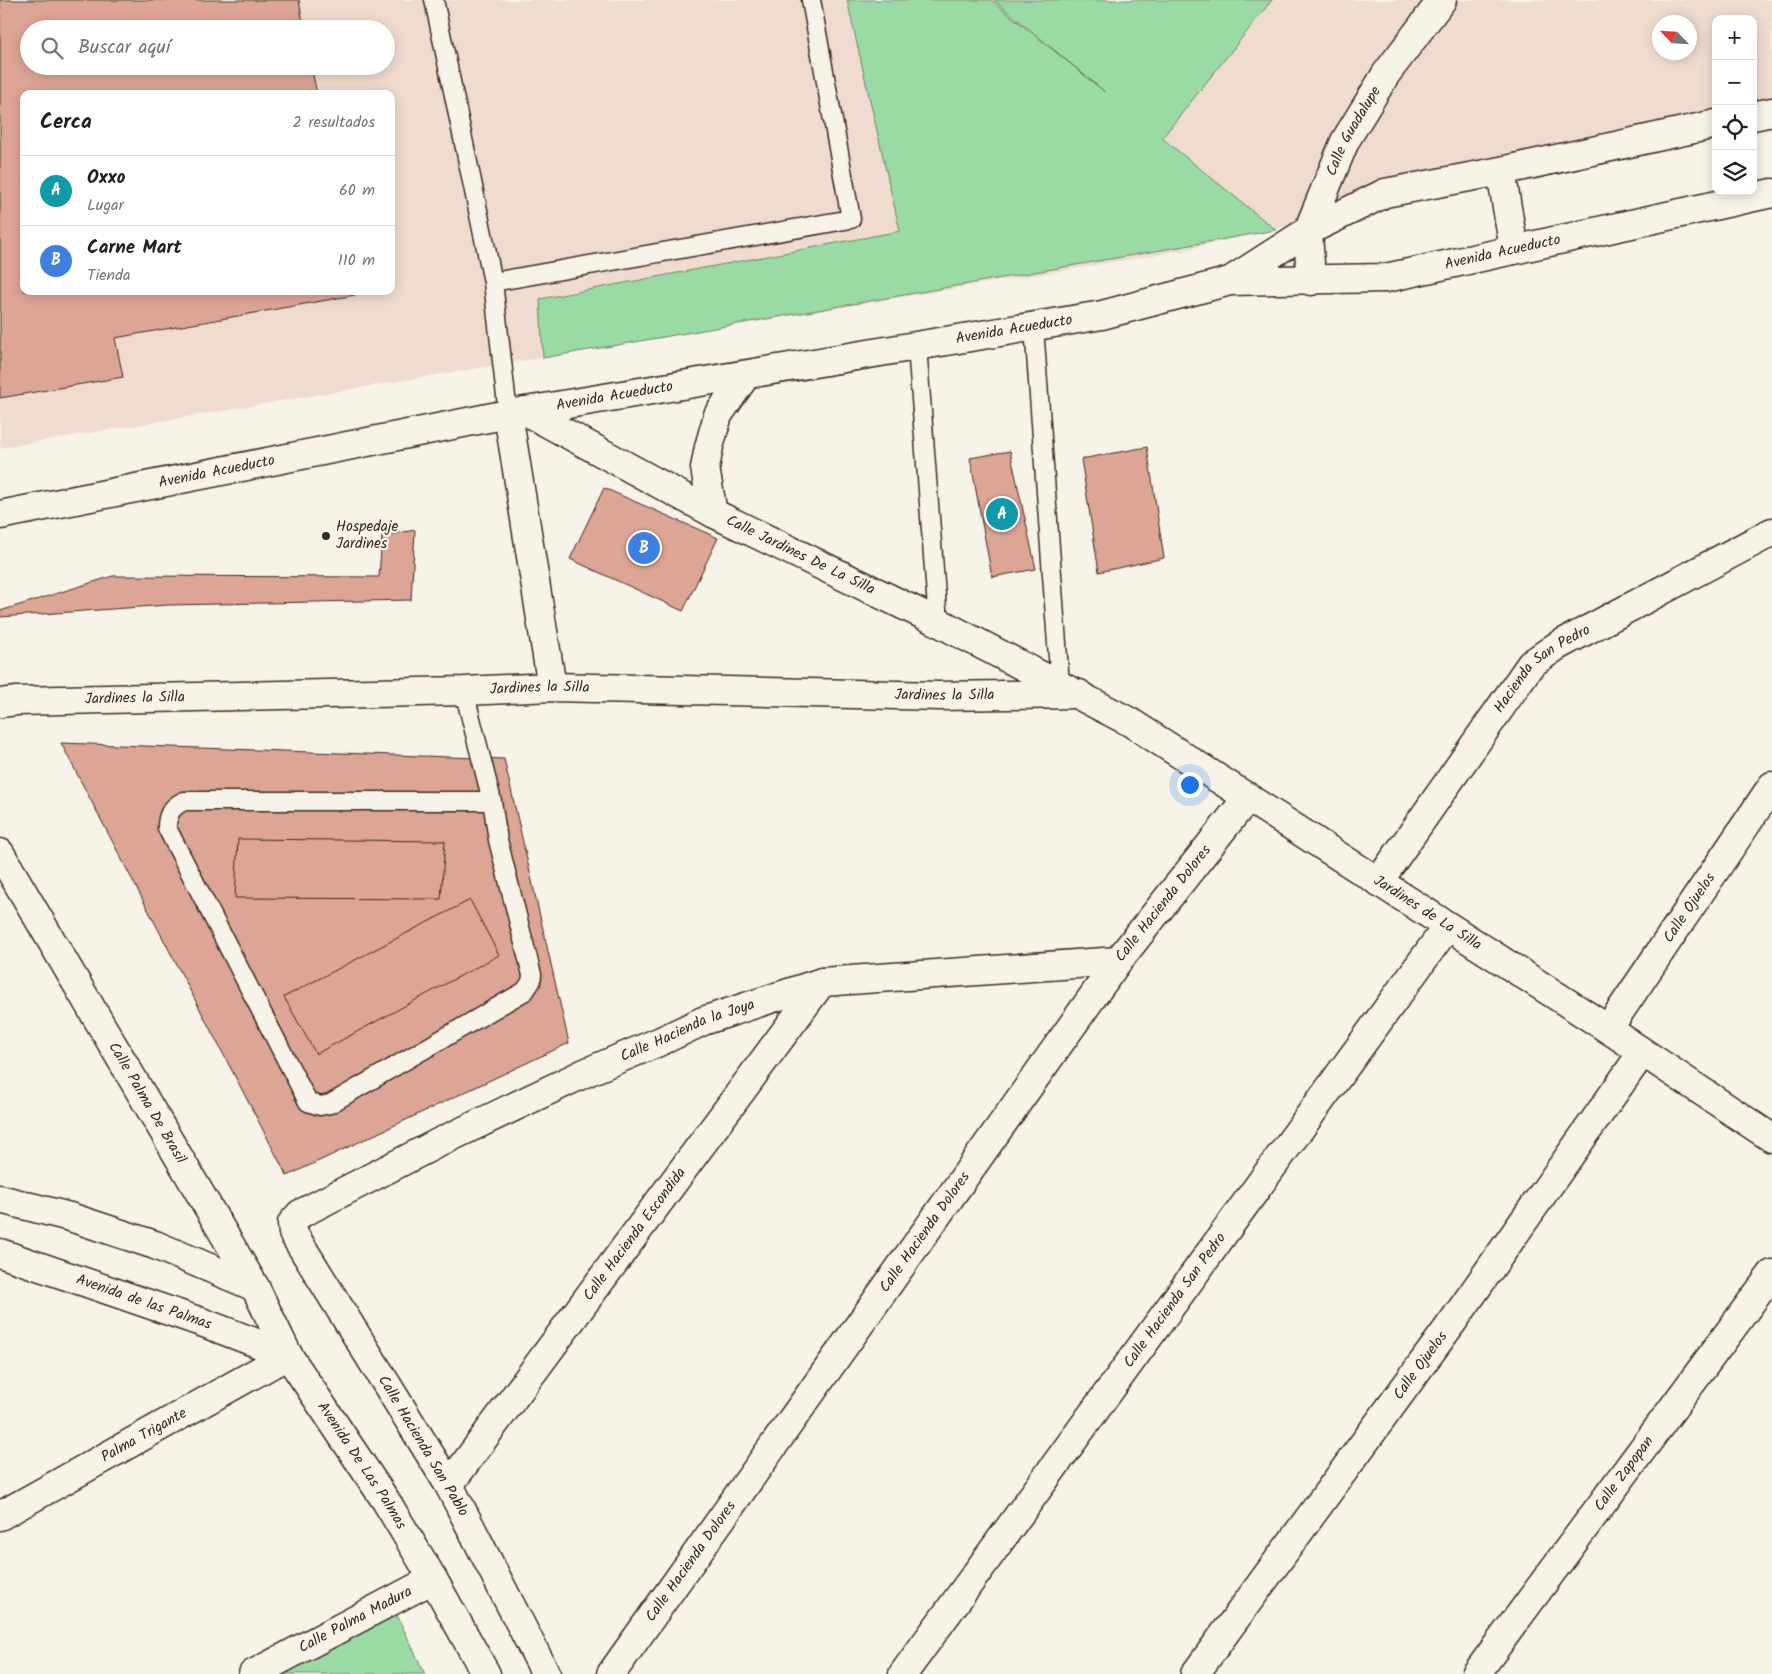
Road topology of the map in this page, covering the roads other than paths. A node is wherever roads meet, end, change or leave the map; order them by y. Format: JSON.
{"nodes":[{"id":1,"x":434,"y":0,"type":"edge"},
{"id":2,"x":811,"y":0,"type":"edge"},
{"id":3,"x":1442,"y":0,"type":"edge"},
{"id":4,"x":1772,"y":112,"type":"edge"},
{"id":5,"x":1757,"y":115,"type":"edge"},
{"id":6,"x":1712,"y":125,"type":"edge"},
{"id":7,"x":1501,"y":171,"type":"junction"},
{"id":8,"x":1772,"y":193,"type":"edge"},
{"id":9,"x":1308,"y":231,"type":"junction"},
{"id":10,"x":1514,"y":250,"type":"junction"},
{"id":11,"x":1230,"y":281,"type":"junction"},
{"id":12,"x":1311,"y":281,"type":"junction"},
{"id":13,"x":493,"y":282,"type":"junction"},
{"id":14,"x":1034,"y":327,"type":"junction"},
{"id":15,"x":917,"y":346,"type":"junction"},
{"id":16,"x":746,"y":375,"type":"junction"},
{"id":17,"x":517,"y":412,"type":"junction"},
{"id":18,"x":713,"y":513,"type":"junction"},
{"id":19,"x":0,"y":515,"type":"edge"},
{"id":20,"x":1772,"y":532,"type":"edge"},
{"id":21,"x":938,"y":622,"type":"junction"},
{"id":22,"x":552,"y":687,"type":"junction"},
{"id":23,"x":1069,"y":689,"type":"junction"},
{"id":24,"x":464,"y":691,"type":"junction"},
{"id":25,"x":0,"y":704,"type":"edge"},
{"id":26,"x":1772,"y":786,"type":"edge"},
{"id":27,"x":1248,"y":797,"type":"junction"},
{"id":28,"x":492,"y":801,"type":"junction"},
{"id":29,"x":0,"y":854,"type":"edge"},
{"id":30,"x":1378,"y":881,"type":"junction"},
{"id":31,"x":1448,"y":927,"type":"junction"},
{"id":32,"x":1118,"y":960,"type":"junction"},
{"id":33,"x":822,"y":982,"type":"junction"},
{"id":34,"x":1608,"y":1029,"type":"junction"},
{"id":35,"x":1642,"y":1053,"type":"junction"},
{"id":36,"x":1772,"y":1138,"type":"edge"},
{"id":37,"x":0,"y":1198,"type":"edge"},
{"id":38,"x":292,"y":1222,"type":"joint"},
{"id":39,"x":0,"y":1253,"type":"edge"},
{"id":40,"x":1772,"y":1274,"type":"edge"},
{"id":41,"x":255,"y":1287,"type":"junction"},
{"id":42,"x":288,"y":1355,"type":"junction"},
{"id":43,"x":449,"y":1485,"type":"junction"},
{"id":44,"x":0,"y":1516,"type":"edge"},
{"id":45,"x":433,"y":1579,"type":"junction"},
{"id":46,"x":253,"y":1674,"type":"edge"},
{"id":47,"x":486,"y":1674,"type":"edge"},
{"id":48,"x":546,"y":1674,"type":"edge"},
{"id":49,"x":611,"y":1674,"type":"edge"},
{"id":50,"x":903,"y":1674,"type":"edge"},
{"id":51,"x":1195,"y":1674,"type":"edge"},
{"id":52,"x":1476,"y":1674,"type":"edge"}],
"edges":[{"from":1,"to":13,"type":"lane"},
{"from":2,"to":13,"type":"lane"},
{"from":3,"to":9,"type":"street","name":"Calle Guadalupe"},
{"from":4,"to":5,"type":"street"},
{"from":6,"to":7,"type":"street","name":"Avenida Acueducto"},
{"from":7,"to":9,"type":"street","name":"Avenida Acueducto"},
{"from":7,"to":10,"type":"street"},
{"from":8,"to":10,"type":"street","name":"Avenida Acueducto"},
{"from":9,"to":11,"type":"street","name":"Avenida Acueducto"},
{"from":9,"to":12,"type":"street","name":"Calle Guadalupe"},
{"from":10,"to":12,"type":"street","name":"Avenida Acueducto"},
{"from":11,"to":12,"type":"street","name":"Avenida Acueducto"},
{"from":11,"to":14,"type":"street","name":"Avenida Acueducto"},
{"from":13,"to":17,"type":"lane"},
{"from":14,"to":15,"type":"street","name":"Avenida Acueducto"},
{"from":14,"to":23,"type":"lane"},
{"from":15,"to":16,"type":"street","name":"Avenida Acueducto"},
{"from":15,"to":21,"type":"lane"},
{"from":16,"to":17,"type":"street","name":"Avenida Acueducto"},
{"from":16,"to":18,"type":"street"},
{"from":17,"to":18,"type":"street","name":"Calle Jardines De La Silla"},
{"from":17,"to":19,"type":"street","name":"Avenida Acueducto"},
{"from":17,"to":22,"type":"street"},
{"from":18,"to":21,"type":"street","name":"Calle Jardines De La Silla"},
{"from":20,"to":30,"type":"street","name":"Hacienda San Pedro"},
{"from":21,"to":23,"type":"street","name":"Calle Jardines De La Silla"},
{"from":22,"to":23,"type":"street","name":"Jardines la Silla"},
{"from":22,"to":24,"type":"street","name":"Jardines la Silla"},
{"from":23,"to":27,"type":"street","name":"Jardines de La Silla"},
{"from":24,"to":25,"type":"street","name":"Jardines la Silla"},
{"from":24,"to":28,"type":"lane"},
{"from":26,"to":34,"type":"street","name":"Calle Ojuelos"},
{"from":27,"to":30,"type":"street","name":"Jardines de La Silla"},
{"from":27,"to":32,"type":"street","name":"Calle Hacienda Dolores"},
{"from":28,"to":28,"type":"lane"},
{"from":29,"to":41,"type":"street","name":"Calle Palma De Brasil"},
{"from":30,"to":31,"type":"street","name":"Jardines de La Silla"},
{"from":31,"to":34,"type":"street","name":"Jardines de La Silla"},
{"from":31,"to":50,"type":"street","name":"Calle Hacienda San Pedro"},
{"from":32,"to":33,"type":"street","name":"Calle Hacienda la Joya"},
{"from":32,"to":49,"type":"street","name":"Calle Hacienda Dolores"},
{"from":33,"to":38,"type":"street","name":"Calle Hacienda la Joya"},
{"from":33,"to":43,"type":"street","name":"Calle Hacienda Escondida"},
{"from":34,"to":35,"type":"street","name":"Jardines de La Silla"},
{"from":35,"to":36,"type":"street","name":"Jardines de La Silla"},
{"from":35,"to":51,"type":"street","name":"Calle Ojuelos"},
{"from":37,"to":41,"type":"street"},
{"from":38,"to":43,"type":"street","name":"Calle Hacienda San Pablo"},
{"from":39,"to":42,"type":"street","name":"Avenida de las Palmas"},
{"from":40,"to":52,"type":"street","name":"Calle Zapopan"},
{"from":41,"to":42,"type":"street","name":"Calle Palma De Brasil"},
{"from":42,"to":44,"type":"street","name":"Palma Trigante"},
{"from":42,"to":45,"type":"street","name":"Avenida De Las Palmas"},
{"from":43,"to":48,"type":"street","name":"Calle Hacienda San Pablo"},
{"from":45,"to":46,"type":"street","name":"Calle Palma Madura"},
{"from":45,"to":47,"type":"street","name":"Avenida De Las Palmas"}]}
